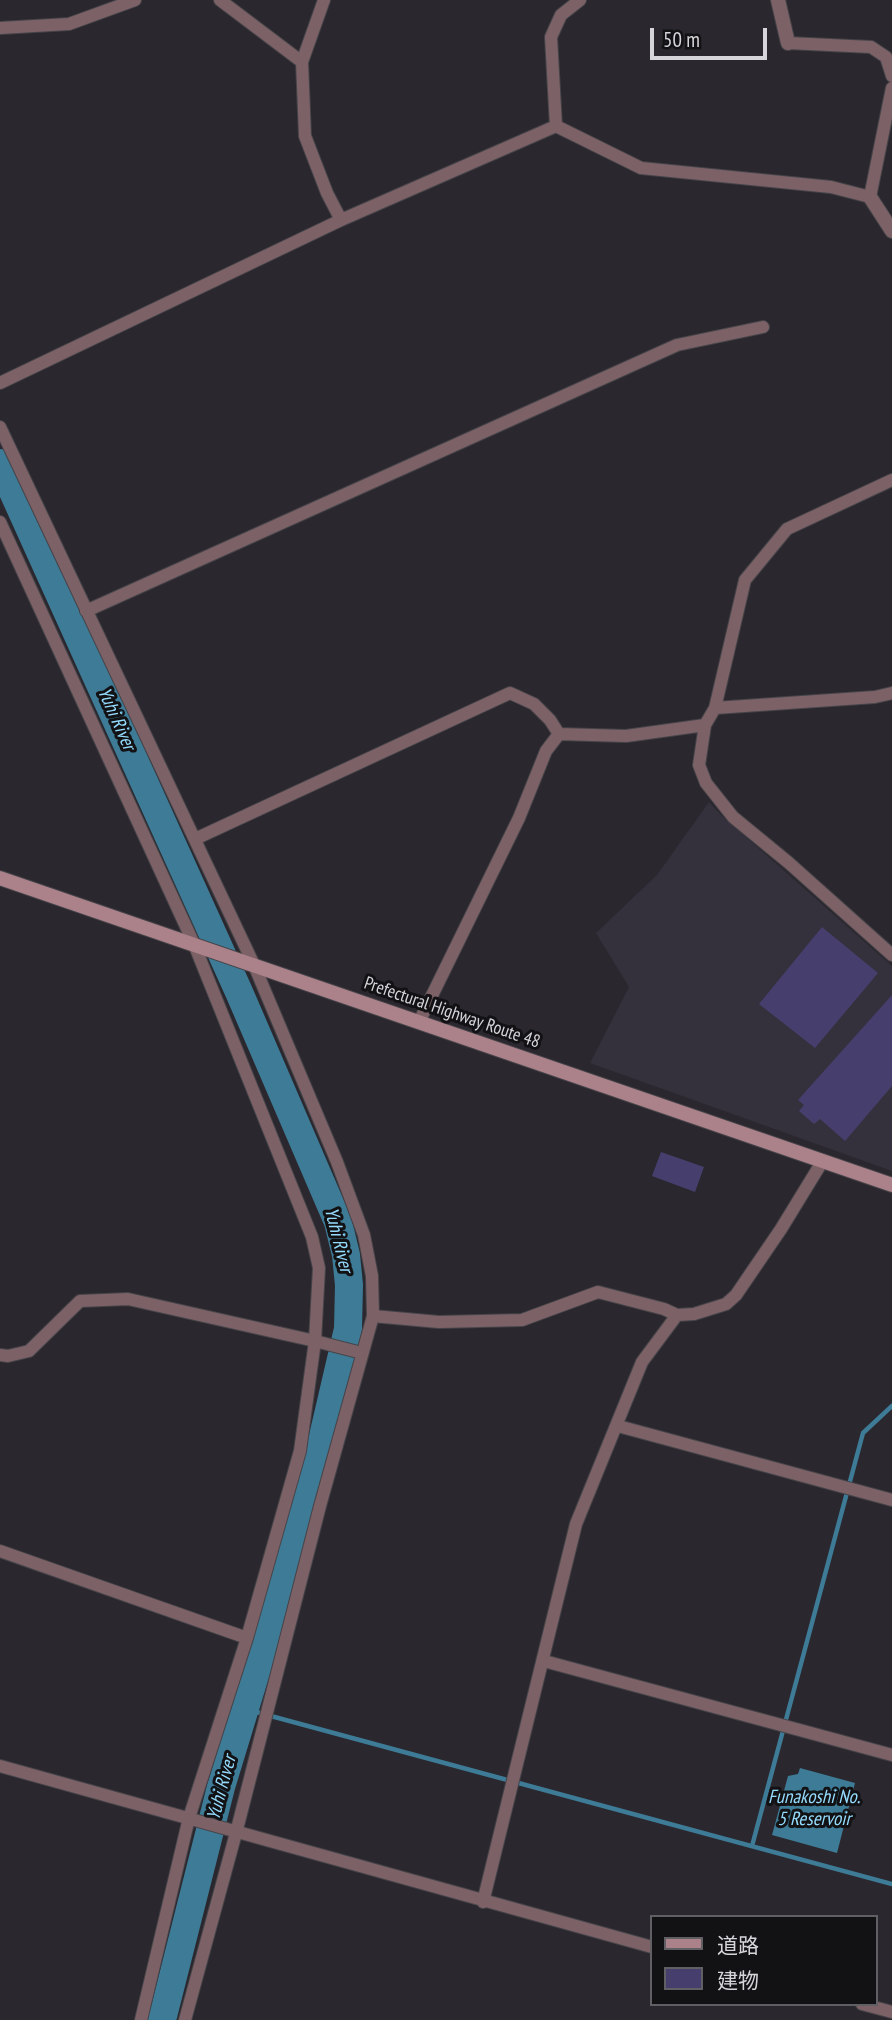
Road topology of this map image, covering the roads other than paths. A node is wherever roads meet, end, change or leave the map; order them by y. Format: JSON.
{"nodes":[{"id":1,"x":135,"y":0,"type":"edge"},
{"id":2,"x":220,"y":0,"type":"edge"},
{"id":3,"x":324,"y":0,"type":"edge"},
{"id":4,"x":580,"y":0,"type":"edge"},
{"id":5,"x":778,"y":0,"type":"edge"},
{"id":6,"x":0,"y":28,"type":"edge"},
{"id":7,"x":788,"y":43,"type":"joint"},
{"id":8,"x":302,"y":62,"type":"junction"},
{"id":9,"x":892,"y":76,"type":"edge"},
{"id":10,"x":892,"y":88,"type":"edge"},
{"id":11,"x":556,"y":126,"type":"junction"},
{"id":12,"x":870,"y":197,"type":"junction"},
{"id":13,"x":341,"y":220,"type":"junction"},
{"id":14,"x":892,"y":231,"type":"edge"},
{"id":15,"x":763,"y":327,"type":"dead end"},
{"id":16,"x":0,"y":383,"type":"edge"},
{"id":17,"x":0,"y":427,"type":"edge"},
{"id":18,"x":892,"y":480,"type":"edge"},
{"id":19,"x":0,"y":522,"type":"edge"},
{"id":20,"x":86,"y":611,"type":"junction"},
{"id":21,"x":892,"y":693,"type":"edge"},
{"id":22,"x":715,"y":708,"type":"junction"},
{"id":23,"x":705,"y":725,"type":"junction"},
{"id":24,"x":559,"y":734,"type":"junction"},
{"id":25,"x":195,"y":839,"type":"junction"},
{"id":26,"x":0,"y":877,"type":"edge"},
{"id":27,"x":199,"y":946,"type":"junction"},
{"id":28,"x":892,"y":955,"type":"edge"},
{"id":29,"x":248,"y":963,"type":"junction"},
{"id":30,"x":419,"y":1022,"type":"junction"},
{"id":31,"x":822,"y":1162,"type":"junction"},
{"id":32,"x":892,"y":1185,"type":"edge"},
{"id":33,"x":677,"y":1315,"type":"junction"},
{"id":34,"x":373,"y":1316,"type":"junction"},
{"id":35,"x":315,"y":1340,"type":"junction"},
{"id":36,"x":362,"y":1353,"type":"junction"},
{"id":37,"x":0,"y":1355,"type":"edge"},
{"id":38,"x":618,"y":1426,"type":"junction"},
{"id":39,"x":892,"y":1500,"type":"edge"},
{"id":40,"x":0,"y":1551,"type":"edge"},
{"id":41,"x":247,"y":1638,"type":"junction"},
{"id":42,"x":544,"y":1661,"type":"junction"},
{"id":43,"x":892,"y":1755,"type":"edge"},
{"id":44,"x":0,"y":1766,"type":"edge"},
{"id":45,"x":190,"y":1818,"type":"junction"},
{"id":46,"x":236,"y":1833,"type":"junction"},
{"id":47,"x":484,"y":1902,"type":"junction"},
{"id":48,"x":650,"y":1946,"type":"edge"},
{"id":49,"x":870,"y":2006,"type":"edge"},
{"id":50,"x":892,"y":2012,"type":"edge"},
{"id":51,"x":141,"y":2020,"type":"edge"},
{"id":52,"x":185,"y":2020,"type":"edge"}],
"edges":[{"from":1,"to":6,"type":"street"},
{"from":2,"to":8,"type":"street"},
{"from":3,"to":8,"type":"street"},
{"from":4,"to":11,"type":"street"},
{"from":5,"to":7,"type":"street"},
{"from":7,"to":9,"type":"street"},
{"from":8,"to":13,"type":"street"},
{"from":10,"to":12,"type":"street"},
{"from":11,"to":12,"type":"street"},
{"from":11,"to":13,"type":"street"},
{"from":12,"to":14,"type":"street"},
{"from":13,"to":16,"type":"street"},
{"from":15,"to":20,"type":"street"},
{"from":17,"to":20,"type":"street"},
{"from":18,"to":22,"type":"street"},
{"from":19,"to":27,"type":"street"},
{"from":20,"to":25,"type":"street"},
{"from":21,"to":22,"type":"street"},
{"from":22,"to":23,"type":"street"},
{"from":23,"to":24,"type":"street"},
{"from":23,"to":28,"type":"street"},
{"from":24,"to":25,"type":"street"},
{"from":24,"to":30,"type":"street"},
{"from":25,"to":29,"type":"street"},
{"from":26,"to":27,"type":"main road","name":"Prefectural Highway Route 48"},
{"from":27,"to":29,"type":"main road","name":"Prefectural Highway Route 48"},
{"from":27,"to":35,"type":"street"},
{"from":29,"to":30,"type":"main road","name":"Prefectural Highway Route 48"},
{"from":29,"to":34,"type":"street"},
{"from":30,"to":31,"type":"main road","name":"Prefectural Highway Route 48"},
{"from":31,"to":32,"type":"main road","name":"Prefectural Highway Route 48"},
{"from":31,"to":33,"type":"street"},
{"from":33,"to":34,"type":"street"},
{"from":33,"to":38,"type":"street"},
{"from":34,"to":36,"type":"street"},
{"from":35,"to":36,"type":"street"},
{"from":35,"to":37,"type":"street"},
{"from":35,"to":41,"type":"street"},
{"from":36,"to":46,"type":"street"},
{"from":38,"to":39,"type":"street"},
{"from":38,"to":42,"type":"street"},
{"from":40,"to":41,"type":"street"},
{"from":41,"to":45,"type":"street"},
{"from":42,"to":43,"type":"street"},
{"from":42,"to":47,"type":"street"},
{"from":44,"to":45,"type":"street"},
{"from":45,"to":46,"type":"street"},
{"from":45,"to":51,"type":"street"},
{"from":46,"to":47,"type":"street"},
{"from":46,"to":52,"type":"street"},
{"from":47,"to":48,"type":"street"},
{"from":49,"to":50,"type":"street"}]}
